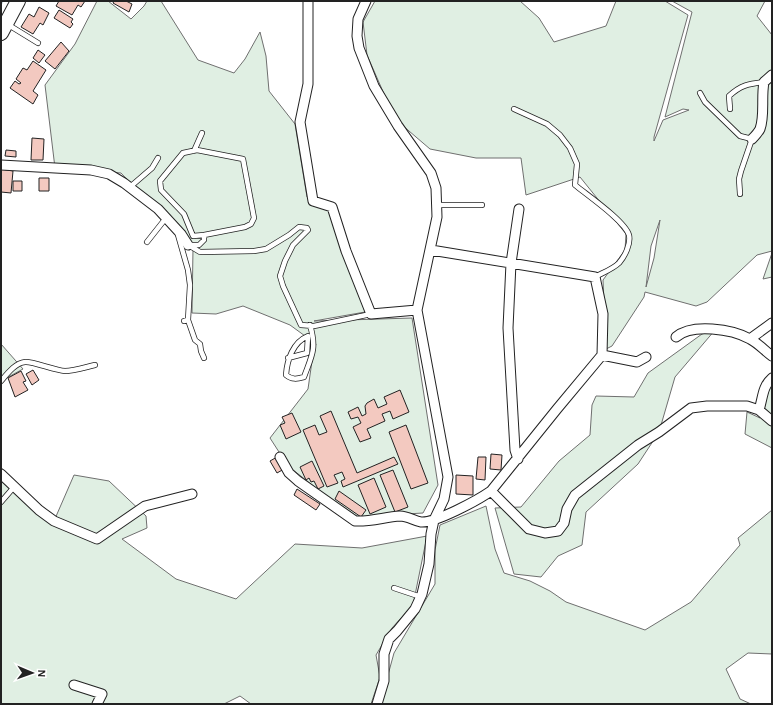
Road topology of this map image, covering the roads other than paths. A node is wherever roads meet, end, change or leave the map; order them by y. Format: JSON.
{"nodes":[{"id":1,"x":18,"y":1,"type":"edge"},
{"id":2,"x":308,"y":1,"type":"edge"},
{"id":3,"x":366,"y":1,"type":"edge"},
{"id":4,"x":4,"y":28,"type":"edge"},
{"id":5,"x":38,"y":43,"type":"dead end"},
{"id":6,"x":772,"y":75,"type":"edge"},
{"id":7,"x":764,"y":82,"type":"junction"},
{"id":8,"x":700,"y":93,"type":"dead end"},
{"id":9,"x":514,"y":109,"type":"dead end"},
{"id":10,"x":730,"y":109,"type":"dead end"},
{"id":11,"x":202,"y":133,"type":"dead end"},
{"id":12,"x":752,"y":139,"type":"junction"},
{"id":13,"x":194,"y":151,"type":"junction"},
{"id":14,"x":158,"y":158,"type":"dead end"},
{"id":15,"x":1,"y":165,"type":"edge"},
{"id":16,"x":130,"y":187,"type":"junction"},
{"id":17,"x":740,"y":194,"type":"dead end"},
{"id":18,"x":437,"y":205,"type":"junction"},
{"id":19,"x":482,"y":205,"type":"dead end"},
{"id":20,"x":519,"y":209,"type":"dead end"},
{"id":21,"x":166,"y":218,"type":"junction"},
{"id":22,"x":177,"y":230,"type":"junction"},
{"id":23,"x":204,"y":235,"type":"junction"},
{"id":24,"x":147,"y":242,"type":"dead end"},
{"id":25,"x":188,"y":245,"type":"junction"},
{"id":26,"x":431,"y":250,"type":"junction"},
{"id":27,"x":511,"y":263,"type":"junction"},
{"id":28,"x":595,"y":277,"type":"junction"},
{"id":29,"x":417,"y":310,"type":"junction"},
{"id":30,"x":371,"y":314,"type":"junction"},
{"id":31,"x":772,"y":323,"type":"edge"},
{"id":32,"x":310,"y":326,"type":"junction"},
{"id":33,"x":676,"y":336,"type":"dead end"},
{"id":34,"x":750,"y":339,"type":"junction"},
{"id":35,"x":307,"y":353,"type":"junction"},
{"id":36,"x":313,"y":354,"type":"junction"},
{"id":37,"x":602,"y":355,"type":"junction"},
{"id":38,"x":772,"y":356,"type":"edge"},
{"id":39,"x":646,"y":357,"type":"dead end"},
{"id":40,"x":204,"y":358,"type":"dead end"},
{"id":41,"x":288,"y":358,"type":"junction"},
{"id":42,"x":95,"y":365,"type":"dead end"},
{"id":43,"x":772,"y":378,"type":"edge"},
{"id":44,"x":1,"y":381,"type":"edge"},
{"id":45,"x":759,"y":410,"type":"junction"},
{"id":46,"x":772,"y":420,"type":"edge"},
{"id":47,"x":280,"y":457,"type":"dead end"},
{"id":48,"x":518,"y":459,"type":"junction"},
{"id":49,"x":1,"y":474,"type":"edge"},
{"id":50,"x":14,"y":487,"type":"junction"},
{"id":51,"x":491,"y":492,"type":"junction"},
{"id":52,"x":192,"y":494,"type":"dead end"},
{"id":53,"x":1,"y":502,"type":"edge"},
{"id":54,"x":434,"y":520,"type":"junction"},
{"id":55,"x":394,"y":588,"type":"dead end"},
{"id":56,"x":421,"y":597,"type":"junction"},
{"id":57,"x":74,"y":685,"type":"dead end"},
{"id":58,"x":97,"y":704,"type":"edge"},
{"id":59,"x":377,"y":704,"type":"edge"}],
"edges":[{"from":1,"to":4,"type":"main road"},
{"from":2,"to":30,"type":"street"},
{"from":3,"to":18,"type":"street"},
{"from":4,"to":5,"type":"lane"},
{"from":6,"to":7,"type":"street"},
{"from":7,"to":10,"type":"lane"},
{"from":7,"to":12,"type":"street"},
{"from":8,"to":12,"type":"lane"},
{"from":9,"to":28,"type":"lane"},
{"from":11,"to":13,"type":"lane"},
{"from":12,"to":17,"type":"lane"},
{"from":13,"to":23,"type":"lane"},
{"from":13,"to":23,"type":"lane"},
{"from":14,"to":16,"type":"lane"},
{"from":15,"to":16,"type":"street"},
{"from":16,"to":21,"type":"street"},
{"from":18,"to":19,"type":"lane"},
{"from":18,"to":26,"type":"street"},
{"from":20,"to":27,"type":"street"},
{"from":21,"to":22,"type":"street"},
{"from":21,"to":24,"type":"lane"},
{"from":22,"to":25,"type":"street"},
{"from":22,"to":40,"type":"lane"},
{"from":23,"to":25,"type":"lane"},
{"from":25,"to":32,"type":"lane"},
{"from":26,"to":27,"type":"street"},
{"from":26,"to":29,"type":"street"},
{"from":27,"to":28,"type":"street"},
{"from":27,"to":48,"type":"street"},
{"from":28,"to":37,"type":"street"},
{"from":29,"to":30,"type":"street"},
{"from":29,"to":54,"type":"street"},
{"from":30,"to":32,"type":"lane"},
{"from":31,"to":34,"type":"street"},
{"from":32,"to":36,"type":"lane"},
{"from":33,"to":34,"type":"street"},
{"from":34,"to":38,"type":"street"},
{"from":35,"to":36,"type":"lane"},
{"from":35,"to":41,"type":"lane"},
{"from":35,"to":41,"type":"lane"},
{"from":36,"to":41,"type":"lane"},
{"from":37,"to":39,"type":"street"},
{"from":37,"to":48,"type":"street"},
{"from":42,"to":44,"type":"lane"},
{"from":43,"to":45,"type":"street"},
{"from":45,"to":46,"type":"street"},
{"from":45,"to":51,"type":"street"},
{"from":47,"to":54,"type":"street"},
{"from":48,"to":51,"type":"street"},
{"from":49,"to":50,"type":"street"},
{"from":50,"to":52,"type":"street"},
{"from":50,"to":53,"type":"lane"},
{"from":51,"to":54,"type":"street"},
{"from":54,"to":56,"type":"street"},
{"from":55,"to":56,"type":"lane"},
{"from":56,"to":59,"type":"street"},
{"from":57,"to":58,"type":"street"}]}
